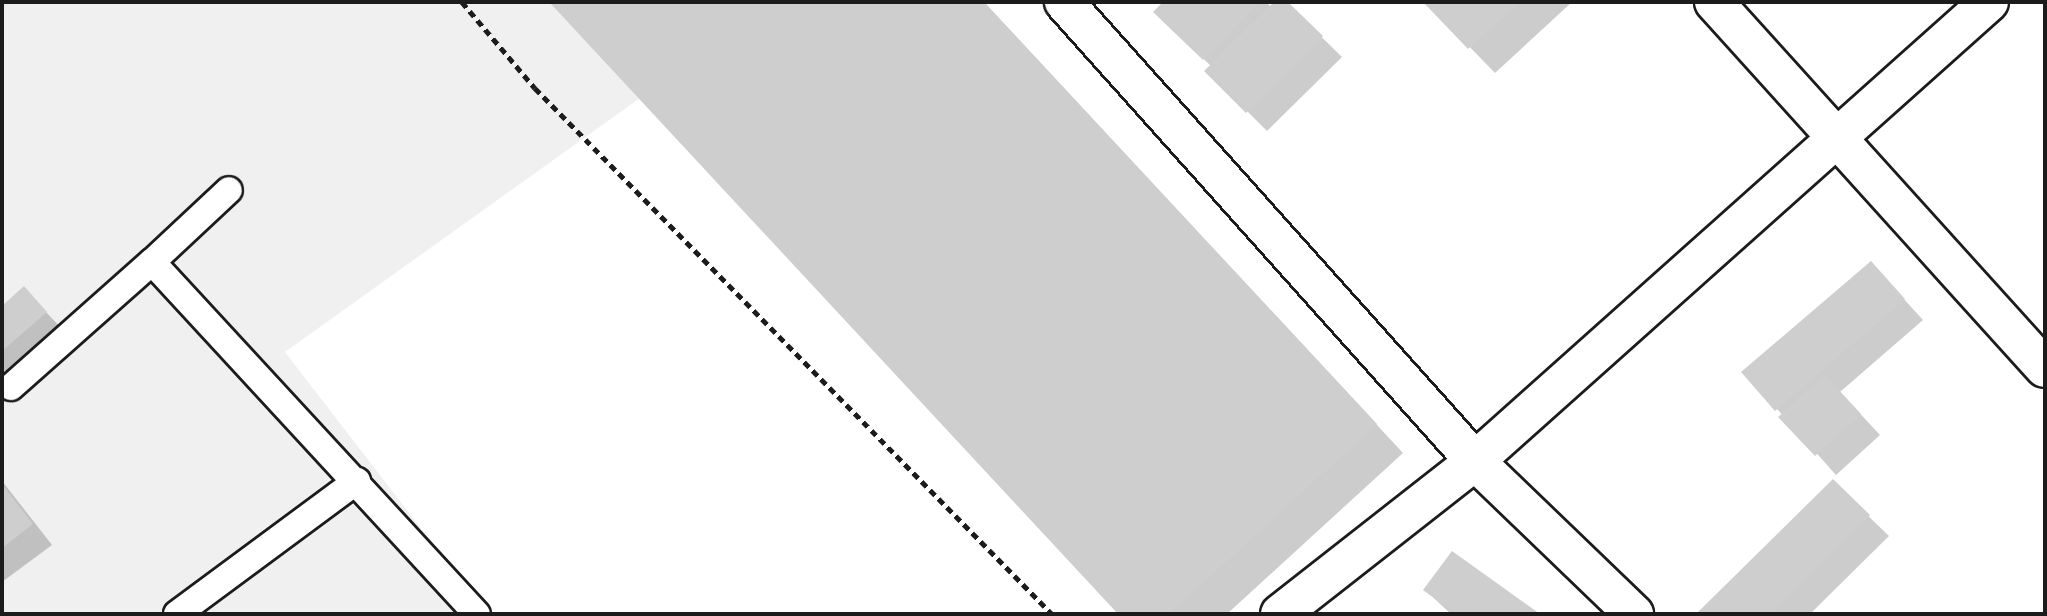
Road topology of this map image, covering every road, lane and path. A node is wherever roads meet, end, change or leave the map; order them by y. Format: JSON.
{"nodes":[{"id":1,"x":462,"y":2,"type":"edge"},
{"id":2,"x":1064,"y":2,"type":"edge"},
{"id":3,"x":1714,"y":2,"type":"edge"},
{"id":4,"x":1989,"y":2,"type":"edge"},
{"id":5,"x":1837,"y":137,"type":"junction"},
{"id":6,"x":229,"y":190,"type":"dead end"},
{"id":7,"x":152,"y":262,"type":"junction"},
{"id":8,"x":2045,"y":368,"type":"edge"},
{"id":9,"x":11,"y":387,"type":"dead end"},
{"id":10,"x":1475,"y":461,"type":"junction"},
{"id":11,"x":357,"y":481,"type":"junction"},
{"id":12,"x":177,"y":614,"type":"edge"},
{"id":13,"x":477,"y":614,"type":"edge"},
{"id":14,"x":1052,"y":614,"type":"edge"},
{"id":15,"x":1280,"y":614,"type":"edge"},
{"id":16,"x":1634,"y":614,"type":"edge"}],
"edges":[{"from":1,"to":14,"type":"path"},
{"from":2,"to":10,"type":"street"},
{"from":3,"to":5,"type":"street"},
{"from":4,"to":5,"type":"street"},
{"from":5,"to":8,"type":"street"},
{"from":5,"to":10,"type":"street"},
{"from":6,"to":7,"type":"lane"},
{"from":7,"to":9,"type":"lane"},
{"from":7,"to":11,"type":"lane"},
{"from":10,"to":15,"type":"street"},
{"from":10,"to":16,"type":"street"},
{"from":11,"to":12,"type":"lane"},
{"from":11,"to":13,"type":"lane"}]}
